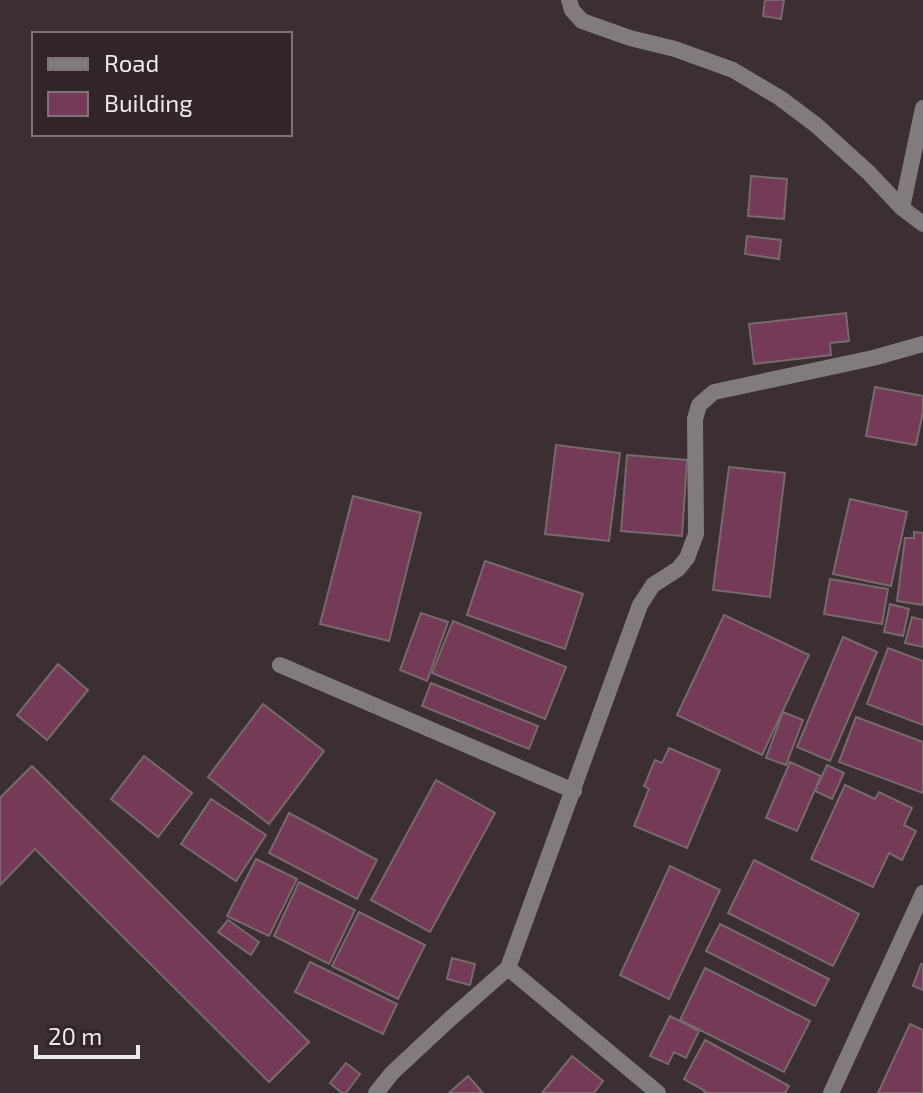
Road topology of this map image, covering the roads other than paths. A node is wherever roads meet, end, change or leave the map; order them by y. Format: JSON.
{"nodes":[{"id":1,"x":569,"y":0,"type":"edge"},
{"id":2,"x":923,"y":108,"type":"edge"},
{"id":3,"x":902,"y":208,"type":"junction"},
{"id":4,"x":923,"y":224,"type":"edge"},
{"id":5,"x":923,"y":344,"type":"edge"},
{"id":6,"x":280,"y":665,"type":"dead end"},
{"id":7,"x":574,"y":791,"type":"junction"},
{"id":8,"x":923,"y":893,"type":"edge"},
{"id":9,"x":508,"y":968,"type":"junction"},
{"id":10,"x":376,"y":1093,"type":"edge"},
{"id":11,"x":658,"y":1093,"type":"edge"},
{"id":12,"x":831,"y":1093,"type":"edge"}],
"edges":[{"from":1,"to":3,"type":"street"},
{"from":2,"to":3,"type":"street"},
{"from":3,"to":4,"type":"street"},
{"from":5,"to":7,"type":"street"},
{"from":6,"to":7,"type":"street"},
{"from":7,"to":9,"type":"street"},
{"from":8,"to":12,"type":"street"},
{"from":9,"to":10,"type":"street"},
{"from":9,"to":11,"type":"street"}]}
